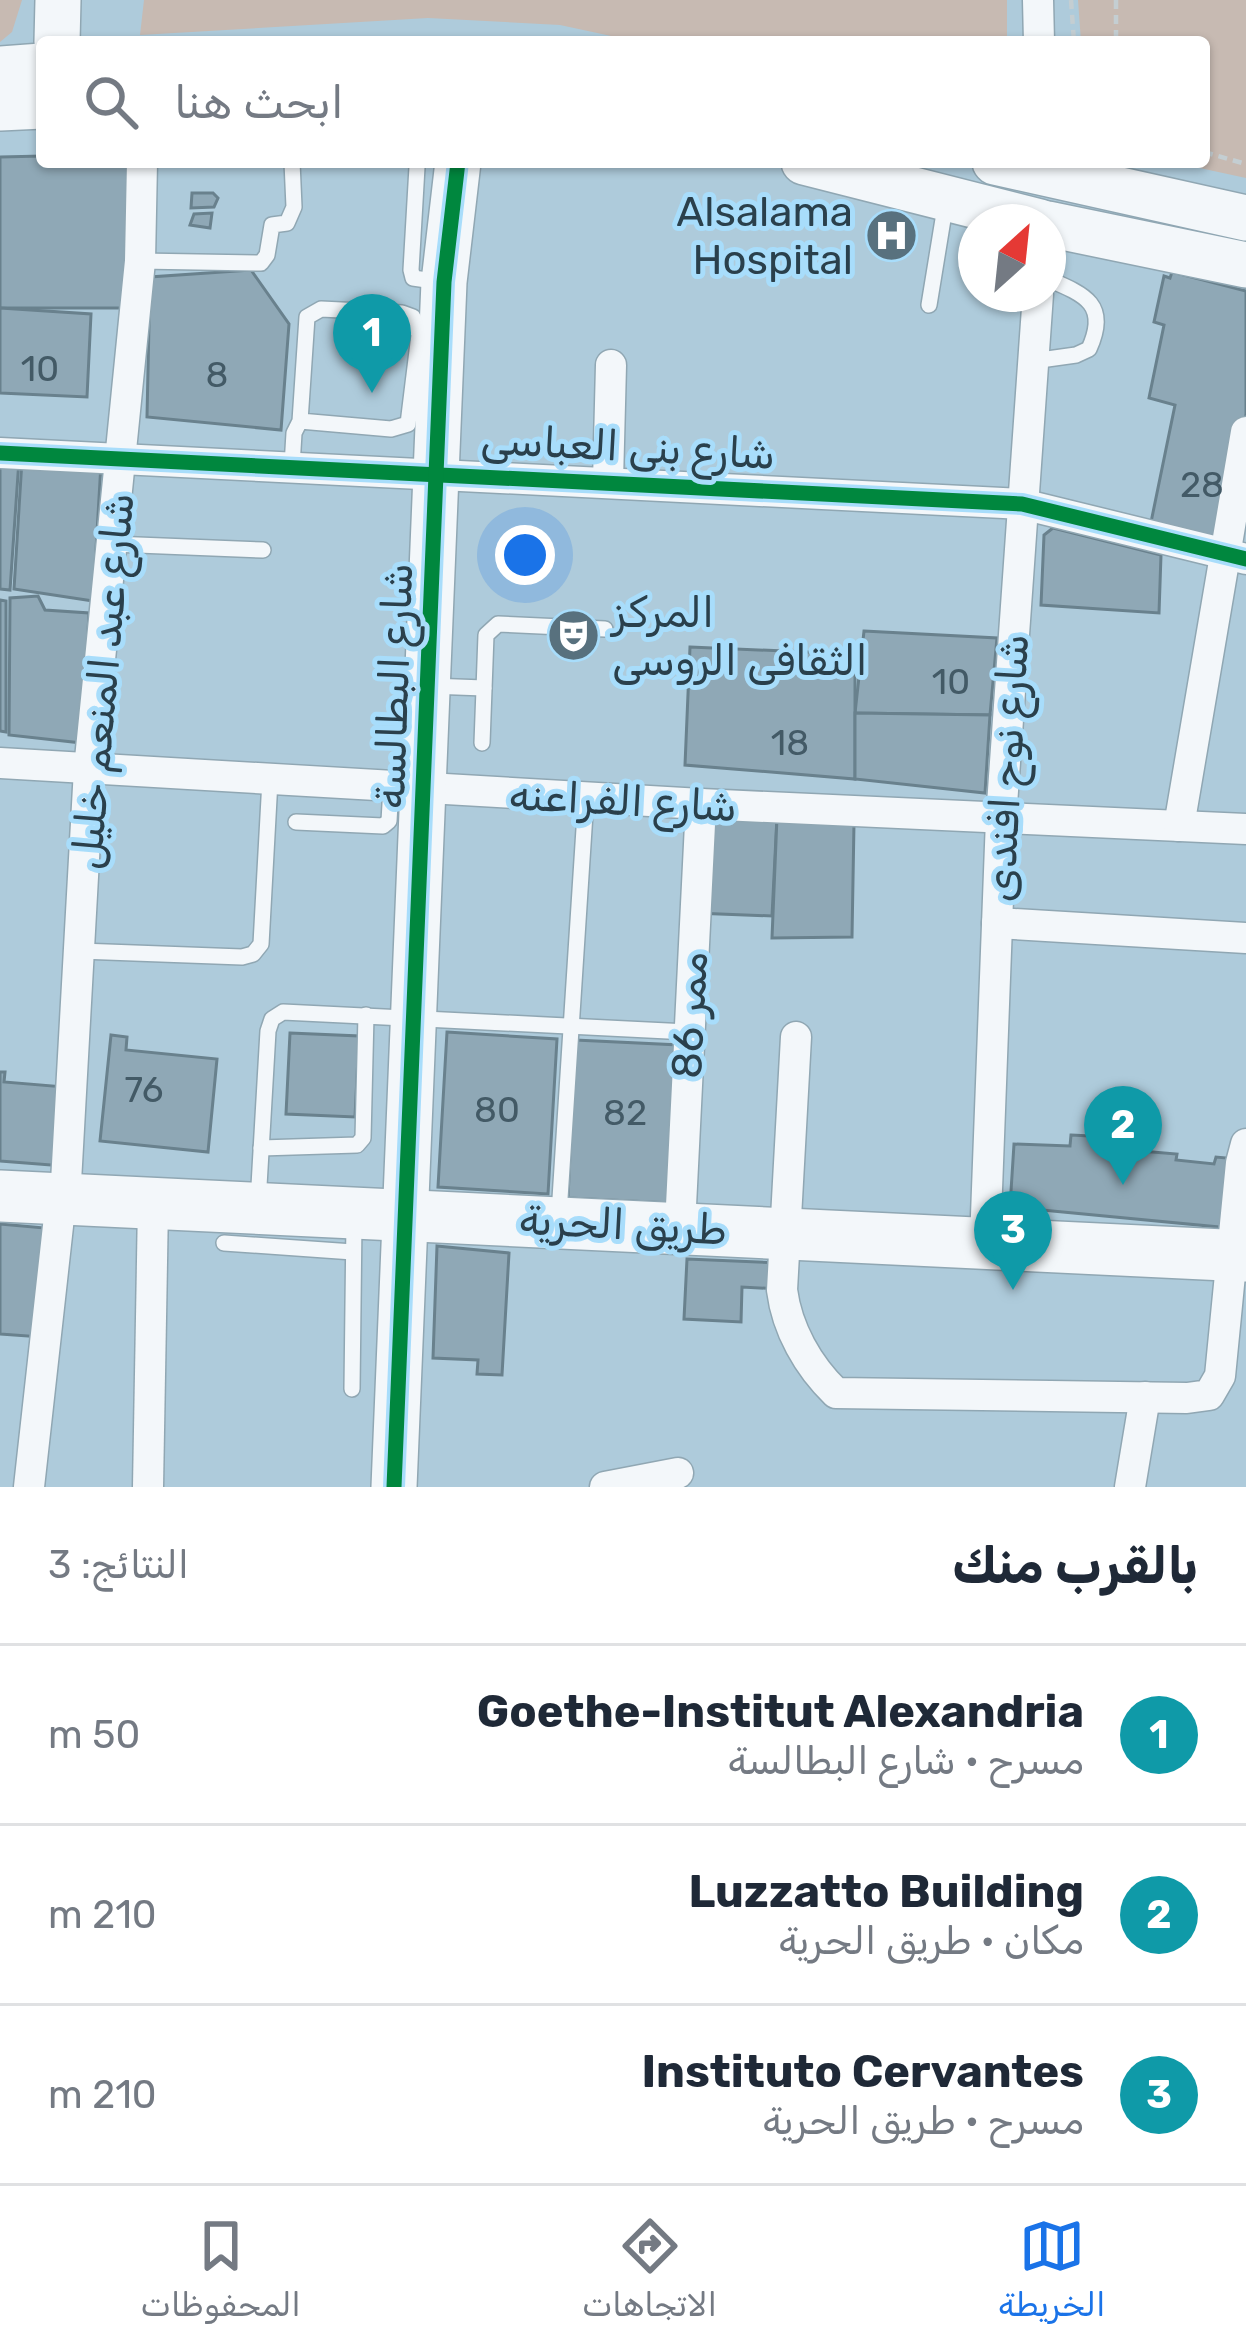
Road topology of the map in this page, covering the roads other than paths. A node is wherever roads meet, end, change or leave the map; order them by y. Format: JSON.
{"nodes":[{"id":1,"x":58,"y":0,"type":"edge"},
{"id":2,"x":1038,"y":0,"type":"edge"},
{"id":3,"x":57,"y":36,"type":"edge"},
{"id":4,"x":1039,"y":36,"type":"edge"},
{"id":5,"x":36,"y":66,"type":"edge"},
{"id":6,"x":0,"y":69,"type":"edge"},
{"id":7,"x":36,"y":106,"type":"edge"},
{"id":8,"x":0,"y":108,"type":"edge"},
{"id":9,"x":142,"y":168,"type":"edge"},
{"id":10,"x":292,"y":168,"type":"edge"},
{"id":11,"x":437,"y":168,"type":"edge"},
{"id":12,"x":828,"y":168,"type":"edge"},
{"id":13,"x":1041,"y":168,"type":"edge"},
{"id":14,"x":1045,"y":168,"type":"edge"},
{"id":15,"x":946,"y":198,"type":"junction"},
{"id":16,"x":970,"y":204,"type":"edge"},
{"id":17,"x":1043,"y":204,"type":"edge"},
{"id":18,"x":1246,"y":218,"type":"edge"},
{"id":19,"x":1066,"y":228,"type":"edge"},
{"id":20,"x":140,"y":261,"type":"junction"},
{"id":21,"x":1246,"y":265,"type":"edge"},
{"id":22,"x":1066,"y":287,"type":"edge"},
{"id":23,"x":929,"y":305,"type":"dead end"},
{"id":24,"x":1037,"y":312,"type":"edge"},
{"id":25,"x":1033,"y":361,"type":"junction"},
{"id":26,"x":611,"y":365,"type":"dead end"},
{"id":27,"x":300,"y":421,"type":"junction"},
{"id":28,"x":1246,"y":432,"type":"edge"},
{"id":29,"x":0,"y":453,"type":"edge"},
{"id":30,"x":121,"y":459,"type":"junction"},
{"id":31,"x":292,"y":466,"type":"junction"},
{"id":32,"x":437,"y":473,"type":"junction"},
{"id":33,"x":608,"y":481,"type":"junction"},
{"id":34,"x":1022,"y":504,"type":"junction"},
{"id":35,"x":113,"y":544,"type":"junction"},
{"id":36,"x":263,"y":550,"type":"dead end"},
{"id":37,"x":1236,"y":557,"type":"edge"},
{"id":38,"x":605,"y":629,"type":"dead end"},
{"id":39,"x":428,"y":686,"type":"junction"},
{"id":40,"x":484,"y":688,"type":"junction"},
{"id":41,"x":482,"y":743,"type":"dead end"},
{"id":42,"x":0,"y":763,"type":"edge"},
{"id":43,"x":89,"y":769,"type":"junction"},
{"id":44,"x":270,"y":780,"type":"junction"},
{"id":45,"x":408,"y":788,"type":"junction"},
{"id":46,"x":586,"y":797,"type":"junction"},
{"id":47,"x":701,"y":804,"type":"junction"},
{"id":48,"x":1001,"y":819,"type":"junction"},
{"id":49,"x":296,"y":823,"type":"dead end"},
{"id":50,"x":1180,"y":826,"type":"junction"},
{"id":51,"x":1246,"y":829,"type":"edge"},
{"id":52,"x":997,"y":923,"type":"junction"},
{"id":53,"x":1246,"y":938,"type":"edge"},
{"id":54,"x":80,"y":951,"type":"junction"},
{"id":55,"x":366,"y":1015,"type":"junction"},
{"id":56,"x":413,"y":1017,"type":"junction"},
{"id":57,"x":570,"y":1024,"type":"junction"},
{"id":58,"x":688,"y":1032,"type":"junction"},
{"id":59,"x":796,"y":1037,"type":"dead end"},
{"id":60,"x":1246,"y":1144,"type":"edge"},
{"id":61,"x":261,"y":1148,"type":"junction"},
{"id":62,"x":0,"y":1196,"type":"edge"},
{"id":63,"x":63,"y":1199,"type":"junction"},
{"id":64,"x":153,"y":1205,"type":"junction"},
{"id":65,"x":558,"y":1221,"type":"junction"},
{"id":66,"x":241,"y":1226,"type":"junction"},
{"id":67,"x":370,"y":1226,"type":"junction"},
{"id":68,"x":680,"y":1226,"type":"junction"},
{"id":69,"x":786,"y":1232,"type":"junction"},
{"id":70,"x":985,"y":1242,"type":"junction"},
{"id":71,"x":1238,"y":1256,"type":"edge"},
{"id":72,"x":1234,"y":1362,"type":"edge"},
{"id":73,"x":352,"y":1389,"type":"dead end"},
{"id":74,"x":1145,"y":1397,"type":"junction"},
{"id":75,"x":678,"y":1473,"type":"dead end"},
{"id":76,"x":20,"y":1475,"type":"edge"},
{"id":77,"x":148,"y":1487,"type":"edge"},
{"id":78,"x":394,"y":1487,"type":"edge"},
{"id":79,"x":605,"y":1487,"type":"edge"},
{"id":80,"x":1130,"y":1487,"type":"edge"}],
"edges":[{"from":1,"to":3,"type":"street"},
{"from":2,"to":4,"type":"street"},
{"from":5,"to":6,"type":"street"},
{"from":7,"to":8,"type":"street"},
{"from":9,"to":20,"type":"street","name":"شارع عبد المنعم خليل"},
{"from":10,"to":20,"type":"lane"},
{"from":11,"to":32,"type":"street","name":"شارع البطالسة"},
{"from":12,"to":15,"type":"street"},
{"from":13,"to":17,"type":"street"},
{"from":14,"to":18,"type":"street"},
{"from":15,"to":16,"type":"street"},
{"from":15,"to":23,"type":"lane"},
{"from":19,"to":21,"type":"street"},
{"from":20,"to":30,"type":"street","name":"شارع عبد المنعم خليل"},
{"from":22,"to":25,"type":"lane"},
{"from":24,"to":25,"type":"street","name":"شارع نوح افندى"},
{"from":25,"to":34,"type":"street","name":"شارع نوح افندى"},
{"from":26,"to":33,"type":"street"},
{"from":27,"to":27,"type":"lane"},
{"from":27,"to":31,"type":"lane"},
{"from":28,"to":37,"type":"street"},
{"from":29,"to":30,"type":"street","name":"شارع بنى العباسى"},
{"from":30,"to":31,"type":"street","name":"شارع بنى العباسى"},
{"from":30,"to":35,"type":"street","name":"شارع عبد المنعم خليل"},
{"from":31,"to":32,"type":"street","name":"شارع بنى العباسى"},
{"from":32,"to":33,"type":"street","name":"شارع بنى العباسى"},
{"from":32,"to":39,"type":"street","name":"شارع البطالسة"},
{"from":33,"to":34,"type":"street","name":"شارع بنى العباسى"},
{"from":34,"to":37,"type":"street","name":"شارع بنى العباسى"},
{"from":34,"to":48,"type":"street","name":"شارع نوح افندى"},
{"from":35,"to":36,"type":"lane"},
{"from":35,"to":43,"type":"street","name":"شارع عبد المنعم خليل"},
{"from":37,"to":50,"type":"street"},
{"from":38,"to":40,"type":"lane"},
{"from":39,"to":40,"type":"lane"},
{"from":39,"to":45,"type":"street","name":"شارع البطالسة"},
{"from":40,"to":41,"type":"lane"},
{"from":42,"to":43,"type":"street","name":"شارع الفراعنه"},
{"from":43,"to":44,"type":"street","name":"شارع الفراعنه"},
{"from":43,"to":54,"type":"street","name":"شارع عبد المنعم خليل"},
{"from":44,"to":45,"type":"street","name":"شارع الفراعنه"},
{"from":44,"to":54,"type":"lane"},
{"from":45,"to":46,"type":"street","name":"شارع الفراعنه"},
{"from":45,"to":49,"type":"lane"},
{"from":45,"to":56,"type":"street","name":"شارع البطالسة"},
{"from":46,"to":47,"type":"street","name":"شارع الفراعنه"},
{"from":46,"to":57,"type":"lane"},
{"from":47,"to":48,"type":"street","name":"شارع الفراعنه"},
{"from":47,"to":58,"type":"street","name":"ممر 86"},
{"from":48,"to":50,"type":"street","name":"شارع الفراعنه"},
{"from":48,"to":52,"type":"street","name":"شارع نوح افندى"},
{"from":50,"to":51,"type":"street","name":"شارع الفراعنه"},
{"from":52,"to":53,"type":"street"},
{"from":52,"to":70,"type":"street","name":"شارع نوح افندى"},
{"from":54,"to":63,"type":"street","name":"شارع عبد المنعم خليل"},
{"from":55,"to":56,"type":"lane"},
{"from":55,"to":61,"type":"lane"},
{"from":55,"to":61,"type":"lane"},
{"from":56,"to":57,"type":"lane"},
{"from":56,"to":67,"type":"street","name":"شارع البطالسة"},
{"from":57,"to":58,"type":"lane"},
{"from":57,"to":65,"type":"lane"},
{"from":58,"to":68,"type":"street","name":"ممر 86"},
{"from":59,"to":69,"type":"street"},
{"from":60,"to":71,"type":"street"},
{"from":61,"to":66,"type":"lane"},
{"from":62,"to":63,"type":"main road","name":"طريق الحرية"},
{"from":63,"to":64,"type":"main road","name":"طريق الحرية"},
{"from":63,"to":76,"type":"street","name":"شارع عبد المنعم خليل"},
{"from":64,"to":66,"type":"main road","name":"طريق الحرية"},
{"from":64,"to":77,"type":"street"},
{"from":65,"to":67,"type":"main road","name":"طريق الحرية"},
{"from":65,"to":68,"type":"main road","name":"طريق الحرية"},
{"from":66,"to":67,"type":"main road","name":"طريق الحرية"},
{"from":67,"to":73,"type":"lane"},
{"from":67,"to":78,"type":"street","name":"شارع البطالسة"},
{"from":68,"to":69,"type":"main road","name":"طريق الحرية"},
{"from":69,"to":70,"type":"main road","name":"طريق الحرية"},
{"from":69,"to":74,"type":"street"},
{"from":70,"to":71,"type":"main road","name":"طريق الحرية"},
{"from":71,"to":72,"type":"street"},
{"from":72,"to":74,"type":"street"},
{"from":74,"to":80,"type":"street"},
{"from":75,"to":79,"type":"street"}]}
